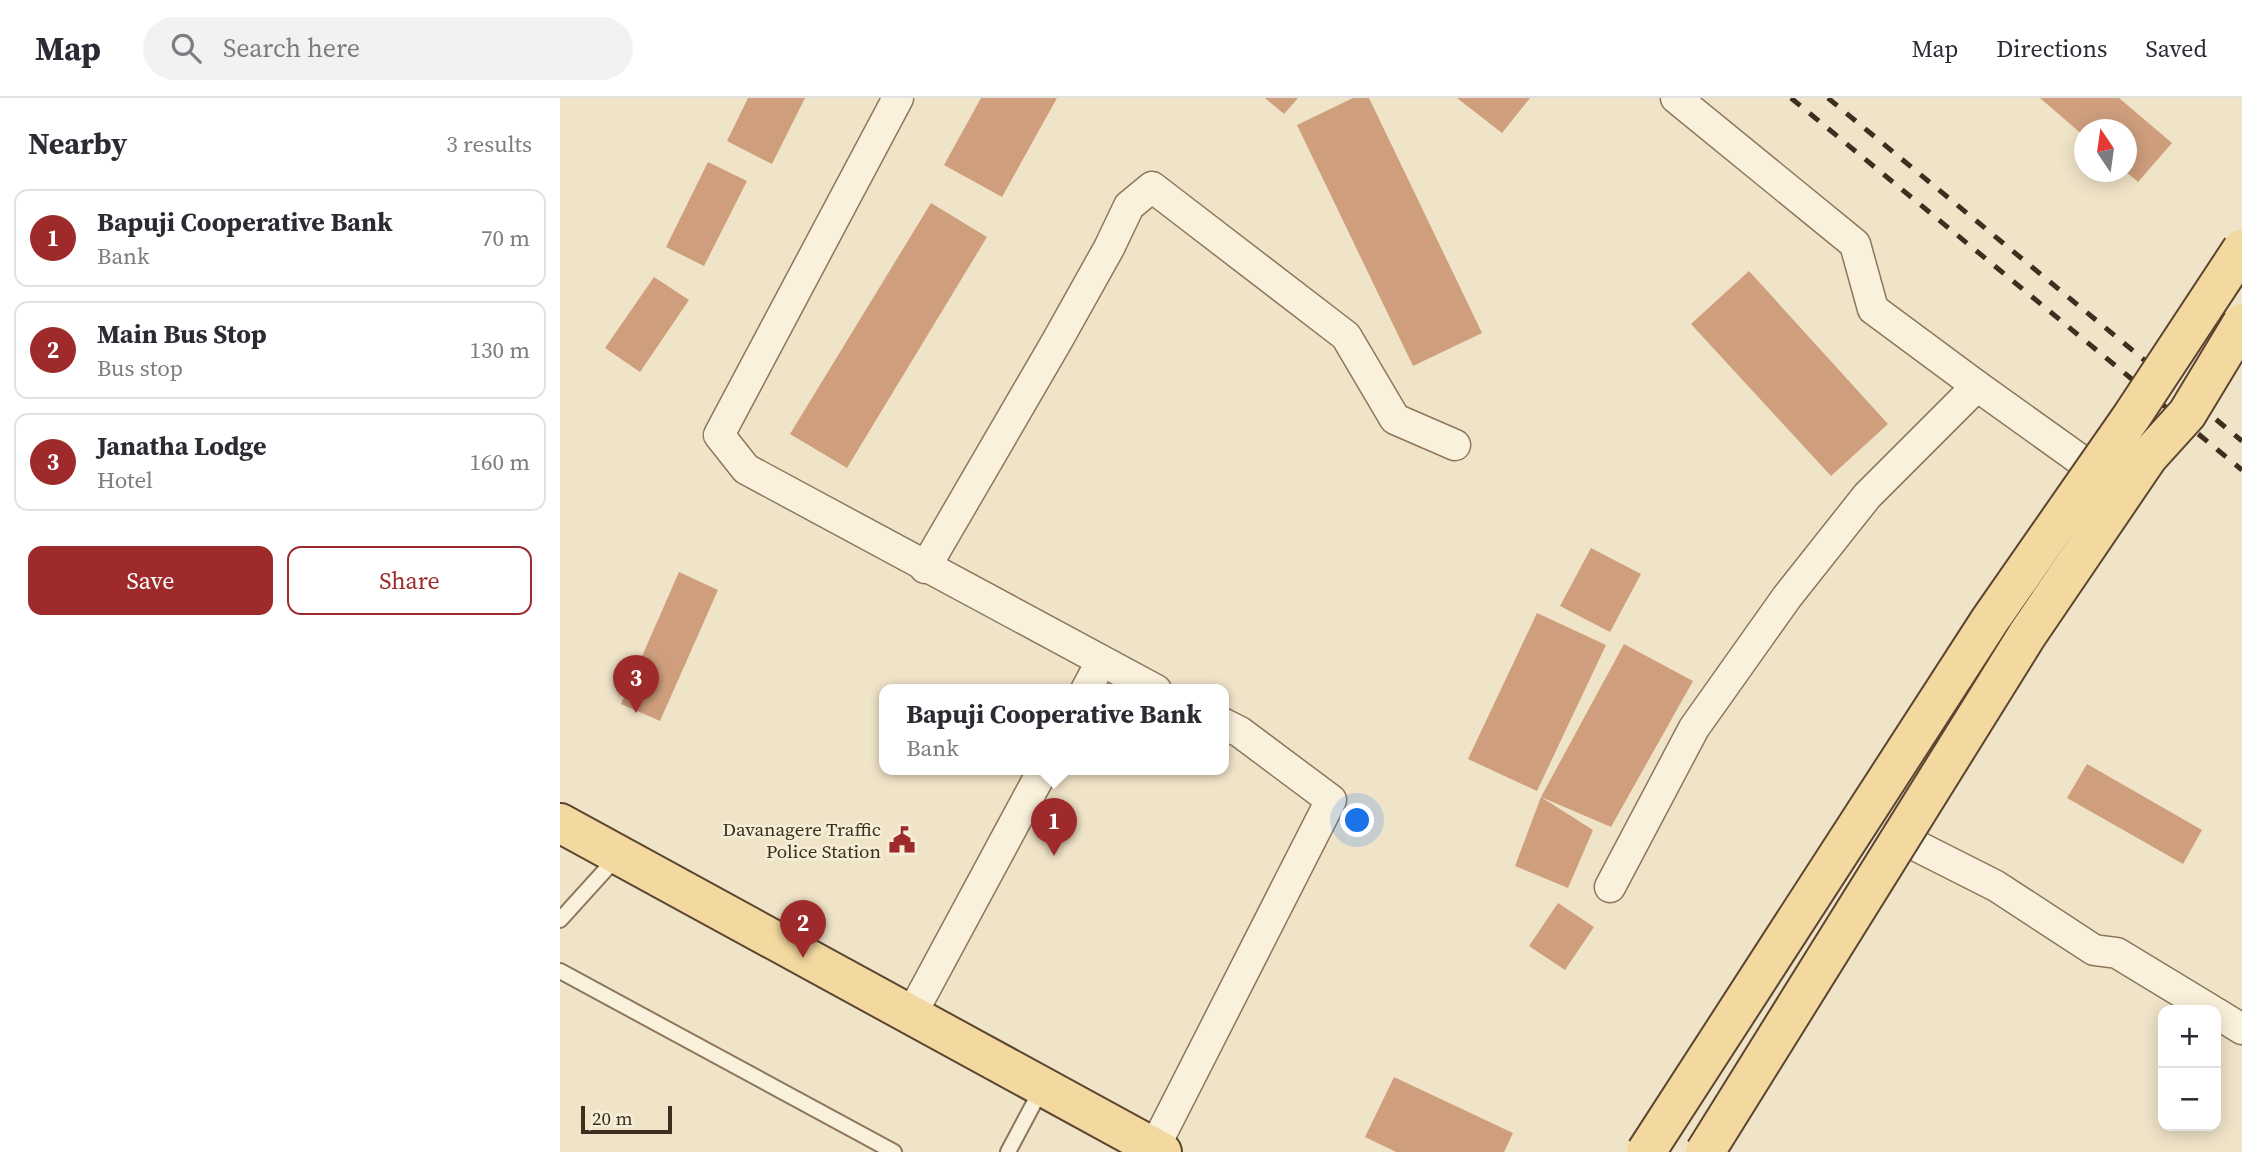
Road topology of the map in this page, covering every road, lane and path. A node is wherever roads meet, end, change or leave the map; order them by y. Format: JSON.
{"nodes":[{"id":1,"x":898,"y":98,"type":"edge"},
{"id":2,"x":1676,"y":98,"type":"edge"},
{"id":3,"x":2242,"y":248,"type":"edge"},
{"id":4,"x":2241,"y":327,"type":"edge"},
{"id":5,"x":1977,"y":386,"type":"junction"},
{"id":6,"x":1455,"y":445,"type":"dead end"},
{"id":7,"x":2093,"y":469,"type":"junction"},
{"id":8,"x":926,"y":568,"type":"junction"},
{"id":9,"x":1101,"y":662,"type":"junction"},
{"id":10,"x":1089,"y":684,"type":"edge"},
{"id":11,"x":1144,"y":684,"type":"edge"},
{"id":12,"x":1229,"y":726,"type":"edge"},
{"id":13,"x":1040,"y":775,"type":"edge"},
{"id":14,"x":564,"y":833,"type":"edge"},
{"id":15,"x":1901,"y":838,"type":"junction"},
{"id":16,"x":619,"y":855,"type":"junction"},
{"id":17,"x":1610,"y":887,"type":"dead end"},
{"id":18,"x":560,"y":920,"type":"edge"},
{"id":19,"x":560,"y":971,"type":"edge"},
{"id":20,"x":2202,"y":1005,"type":"edge"},
{"id":21,"x":912,"y":1015,"type":"junction"},
{"id":22,"x":2221,"y":1017,"type":"edge"},
{"id":23,"x":2242,"y":1029,"type":"edge"},
{"id":24,"x":1043,"y":1087,"type":"junction"},
{"id":25,"x":1158,"y":1150,"type":"edge"},
{"id":26,"x":894,"y":1152,"type":"edge"},
{"id":27,"x":1008,"y":1152,"type":"edge"},
{"id":28,"x":1646,"y":1152,"type":"edge"},
{"id":29,"x":1705,"y":1152,"type":"edge"}],
"edges":[{"from":1,"to":8,"type":"street"},
{"from":2,"to":5,"type":"street"},
{"from":3,"to":7,"type":"main road","bridge":true},
{"from":4,"to":15,"type":"main road","bridge":true},
{"from":5,"to":7,"type":"street"},
{"from":5,"to":17,"type":"street"},
{"from":6,"to":8,"type":"street"},
{"from":7,"to":28,"type":"main road","bridge":true},
{"from":8,"to":9,"type":"street"},
{"from":9,"to":10,"type":"street"},
{"from":9,"to":11,"type":"street"},
{"from":12,"to":25,"type":"street"},
{"from":13,"to":21,"type":"street"},
{"from":14,"to":16,"type":"main road"},
{"from":15,"to":20,"type":"street"},
{"from":15,"to":29,"type":"main road","bridge":true},
{"from":16,"to":18,"type":"lane"},
{"from":16,"to":21,"type":"main road"},
{"from":19,"to":26,"type":"lane"},
{"from":21,"to":24,"type":"main road"},
{"from":22,"to":23,"type":"street"},
{"from":24,"to":25,"type":"main road"},
{"from":24,"to":27,"type":"lane"}]}
